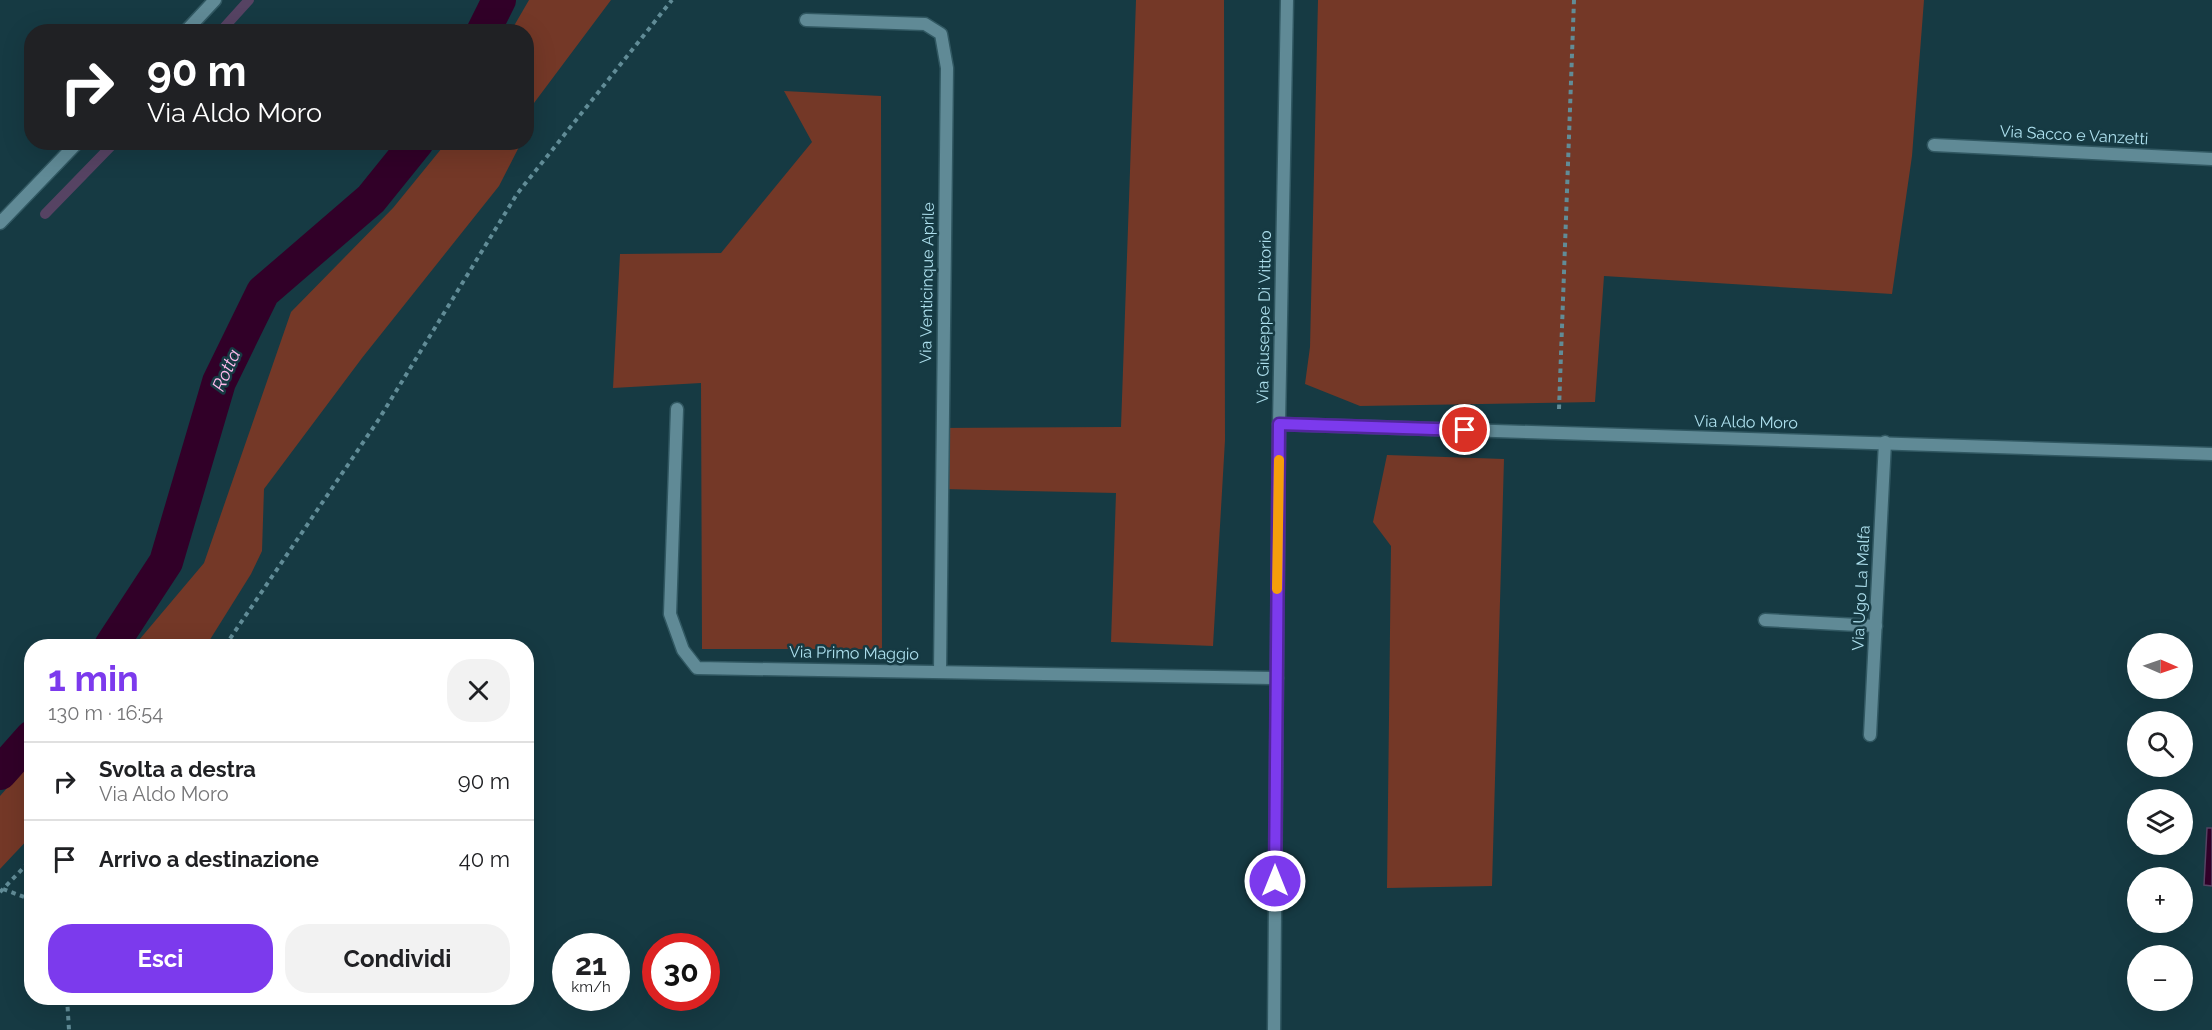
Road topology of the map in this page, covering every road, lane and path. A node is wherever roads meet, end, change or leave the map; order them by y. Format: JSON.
{"nodes":[{"id":1,"x":215,"y":0,"type":"edge"},
{"id":2,"x":672,"y":0,"type":"edge"},
{"id":3,"x":1287,"y":0,"type":"edge"},
{"id":4,"x":1574,"y":0,"type":"edge"},
{"id":5,"x":806,"y":20,"type":"dead end"},
{"id":6,"x":192,"y":24,"type":"edge"},
{"id":7,"x":1934,"y":145,"type":"dead end"},
{"id":8,"x":70,"y":150,"type":"edge"},
{"id":9,"x":2212,"y":159,"type":"edge"},
{"id":10,"x":0,"y":223,"type":"edge"},
{"id":11,"x":677,"y":409,"type":"dead end"},
{"id":12,"x":1552,"y":409,"type":"dead end"},
{"id":13,"x":1279,"y":424,"type":"junction"},
{"id":14,"x":1885,"y":442,"type":"junction"},
{"id":15,"x":2212,"y":454,"type":"edge"},
{"id":16,"x":1765,"y":620,"type":"dead end"},
{"id":17,"x":1876,"y":626,"type":"junction"},
{"id":18,"x":230,"y":639,"type":"edge"},
{"id":19,"x":940,"y":670,"type":"junction"},
{"id":20,"x":1277,"y":678,"type":"junction"},
{"id":21,"x":1870,"y":735,"type":"dead end"},
{"id":22,"x":24,"y":867,"type":"edge"},
{"id":23,"x":1,"y":890,"type":"edge"},
{"id":24,"x":24,"y":897,"type":"edge"},
{"id":25,"x":67,"y":1005,"type":"edge"},
{"id":26,"x":69,"y":1030,"type":"edge"},
{"id":27,"x":1274,"y":1030,"type":"edge"}],
"edges":[{"from":1,"to":6,"type":"street"},
{"from":2,"to":18,"type":"path"},
{"from":3,"to":13,"type":"street","name":"Via Giuseppe Di Vittorio"},
{"from":4,"to":12,"type":"path"},
{"from":5,"to":19,"type":"street","name":"Via Venticinque Aprile"},
{"from":7,"to":9,"type":"street","name":"Via Sacco e Vanzetti"},
{"from":8,"to":10,"type":"street"},
{"from":11,"to":19,"type":"street","name":"Via Primo Maggio"},
{"from":13,"to":14,"type":"street","name":"Via Aldo Moro"},
{"from":13,"to":20,"type":"street","name":"Via Giuseppe Di Vittorio"},
{"from":14,"to":15,"type":"street","name":"Via Aldo Moro"},
{"from":14,"to":17,"type":"street","name":"Via Ugo La Malfa"},
{"from":16,"to":17,"type":"street"},
{"from":17,"to":21,"type":"street","name":"Via Ugo La Malfa"},
{"from":19,"to":20,"type":"street","name":"Via Primo Maggio"},
{"from":20,"to":27,"type":"street","name":"Via Giuseppe Di Vittorio"},
{"from":22,"to":23,"type":"path"},
{"from":23,"to":24,"type":"path"},
{"from":25,"to":26,"type":"path"}]}
